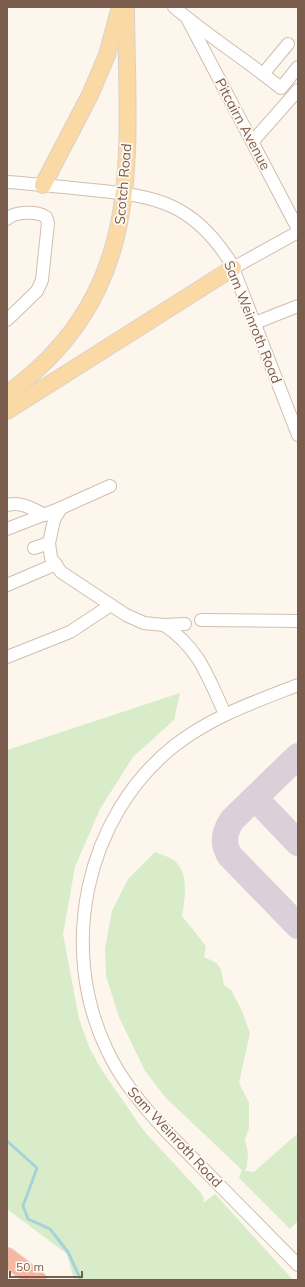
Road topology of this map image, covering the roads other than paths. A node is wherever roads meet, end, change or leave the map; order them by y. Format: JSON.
{"nodes":[{"id":1,"x":120,"y":7,"type":"edge"},
{"id":2,"x":126,"y":7,"type":"edge"},
{"id":3,"x":174,"y":7,"type":"edge"},
{"id":4,"x":188,"y":20,"type":"junction"},
{"id":5,"x":288,"y":44,"type":"dead end"},
{"id":6,"x":298,"y":67,"type":"edge"},
{"id":7,"x":264,"y":74,"type":"junction"},
{"id":8,"x":298,"y":90,"type":"edge"},
{"id":9,"x":253,"y":141,"type":"junction"},
{"id":10,"x":7,"y":182,"type":"edge"},
{"id":11,"x":43,"y":185,"type":"junction"},
{"id":12,"x":125,"y":193,"type":"junction"},
{"id":13,"x":7,"y":219,"type":"edge"},
{"id":14,"x":298,"y":229,"type":"edge"},
{"id":15,"x":298,"y":232,"type":"edge"},
{"id":16,"x":233,"y":268,"type":"junction"},
{"id":17,"x":298,"y":306,"type":"edge"},
{"id":18,"x":7,"y":320,"type":"edge"},
{"id":19,"x":255,"y":323,"type":"junction"},
{"id":20,"x":7,"y":394,"type":"edge"},
{"id":21,"x":7,"y":411,"type":"edge"},
{"id":22,"x":296,"y":427,"type":"edge"},
{"id":23,"x":110,"y":486,"type":"dead end"},
{"id":24,"x":7,"y":505,"type":"edge"},
{"id":25,"x":61,"y":508,"type":"junction"},
{"id":26,"x":45,"y":515,"type":"junction"},
{"id":27,"x":7,"y":529,"type":"edge"},
{"id":28,"x":49,"y":543,"type":"junction"},
{"id":29,"x":34,"y":548,"type":"dead end"},
{"id":30,"x":56,"y":564,"type":"junction"},
{"id":31,"x":7,"y":585,"type":"edge"},
{"id":32,"x":111,"y":605,"type":"junction"},
{"id":33,"x":201,"y":620,"type":"dead end"},
{"id":34,"x":298,"y":621,"type":"edge"},
{"id":35,"x":186,"y":624,"type":"dead end"},
{"id":36,"x":164,"y":625,"type":"junction"},
{"id":37,"x":7,"y":658,"type":"edge"},
{"id":38,"x":298,"y":686,"type":"edge"},
{"id":39,"x":225,"y":714,"type":"junction"},
{"id":40,"x":7,"y":1257,"type":"edge"},
{"id":41,"x":298,"y":1265,"type":"edge"},
{"id":42,"x":7,"y":1270,"type":"edge"},
{"id":43,"x":22,"y":1280,"type":"edge"},
{"id":44,"x":37,"y":1280,"type":"edge"}],
"edges":[{"from":1,"to":11,"type":"main road"},
{"from":2,"to":12,"type":"main road","name":"Scotch Road"},
{"from":3,"to":4,"type":"street"},
{"from":4,"to":7,"type":"street"},
{"from":4,"to":9,"type":"street","name":"Pitcairn Avenue"},
{"from":5,"to":7,"type":"street"},
{"from":6,"to":7,"type":"street"},
{"from":8,"to":9,"type":"street"},
{"from":9,"to":14,"type":"street","name":"Pitcairn Avenue"},
{"from":10,"to":11,"type":"street","name":"Sam Weinroth Road"},
{"from":11,"to":12,"type":"street","name":"Sam Weinroth Road"},
{"from":12,"to":16,"type":"street","name":"Sam Weinroth Road"},
{"from":12,"to":20,"type":"main road","name":"Scotch Road"},
{"from":13,"to":18,"type":"street"},
{"from":15,"to":16,"type":"street"},
{"from":16,"to":19,"type":"street","name":"Sam Weinroth Road"},
{"from":16,"to":21,"type":"main road"},
{"from":17,"to":19,"type":"street"},
{"from":19,"to":22,"type":"street","name":"Sam Weinroth Road"},
{"from":23,"to":25,"type":"street"},
{"from":24,"to":26,"type":"street"},
{"from":25,"to":26,"type":"street"},
{"from":25,"to":28,"type":"street"},
{"from":26,"to":27,"type":"street"},
{"from":28,"to":29,"type":"street"},
{"from":28,"to":30,"type":"street"},
{"from":30,"to":31,"type":"street"},
{"from":30,"to":32,"type":"street"},
{"from":32,"to":36,"type":"street"},
{"from":32,"to":37,"type":"street"},
{"from":33,"to":34,"type":"street"},
{"from":35,"to":36,"type":"street"},
{"from":36,"to":39,"type":"street"},
{"from":38,"to":39,"type":"street","name":"Sam Weinroth Road"},
{"from":39,"to":41,"type":"street","name":"Sam Weinroth Road"},
{"from":40,"to":44,"type":"highway"},
{"from":42,"to":43,"type":"highway"}]}
